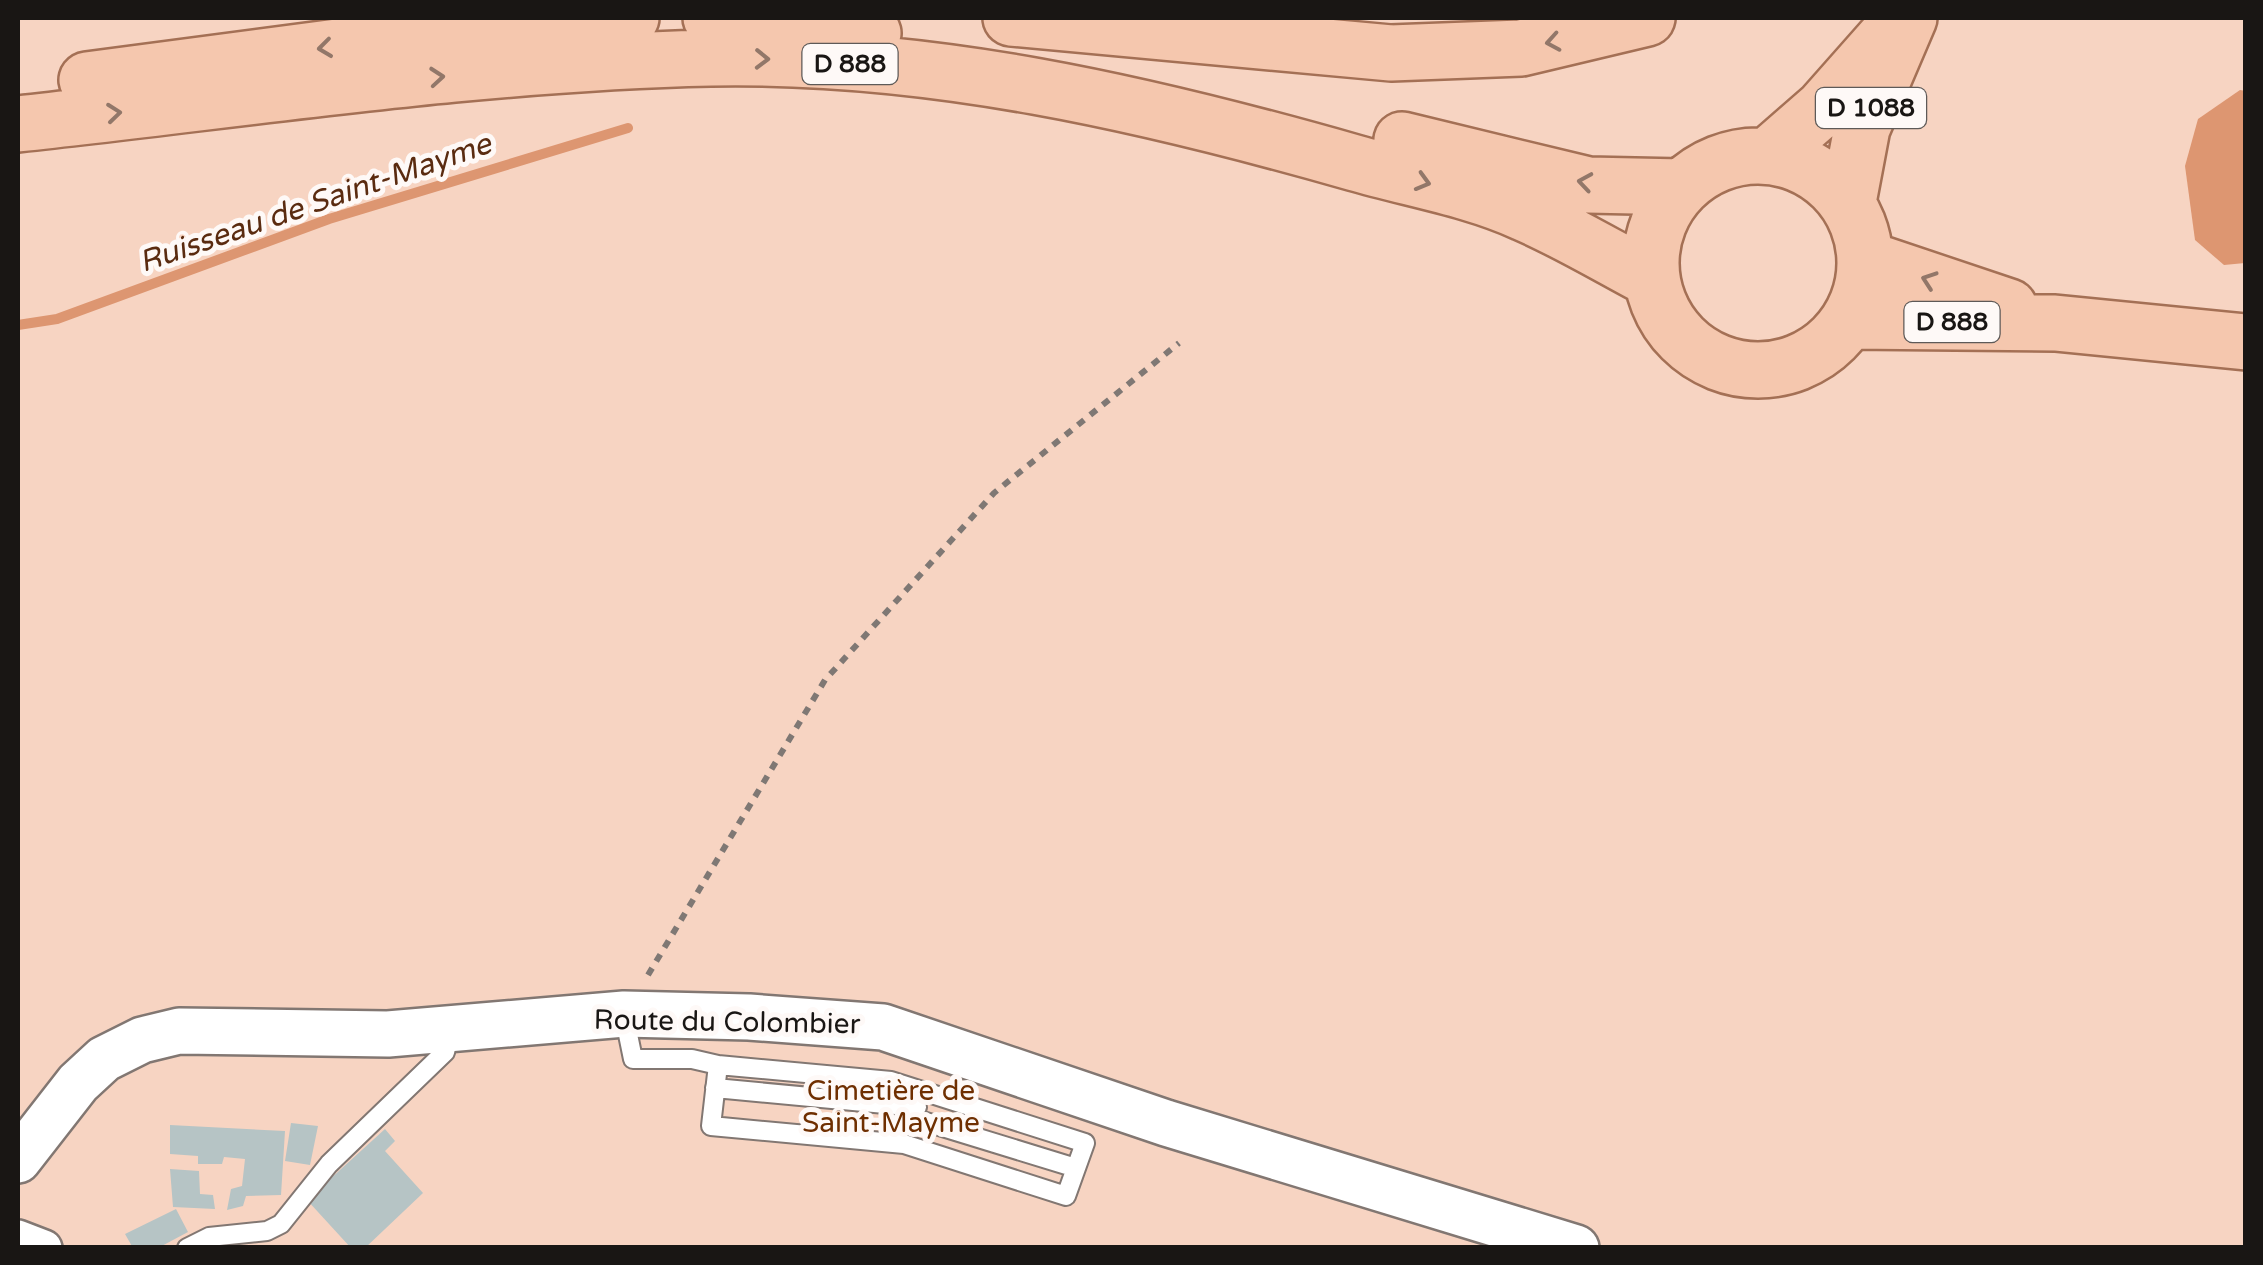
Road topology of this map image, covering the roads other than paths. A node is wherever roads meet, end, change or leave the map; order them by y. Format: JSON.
{"nodes":[{"id":1,"x":630,"y":18,"type":"edge"},
{"id":2,"x":711,"y":18,"type":"edge"},
{"id":3,"x":804,"y":18,"type":"edge"},
{"id":4,"x":1011,"y":18,"type":"edge"},
{"id":5,"x":1648,"y":18,"type":"edge"},
{"id":6,"x":1906,"y":18,"type":"edge"},
{"id":7,"x":777,"y":19,"type":"edge"},
{"id":8,"x":18,"y":91,"type":"edge"},
{"id":9,"x":18,"y":124,"type":"edge"},
{"id":10,"x":1768,"y":156,"type":"junction"},
{"id":11,"x":1682,"y":187,"type":"junction"},
{"id":12,"x":1848,"y":202,"type":"junction"},
{"id":13,"x":1866,"y":259,"type":"junction"},
{"id":14,"x":1651,"y":279,"type":"junction"},
{"id":15,"x":1850,"y":321,"type":"junction"},
{"id":16,"x":2054,"y":323,"type":"junction"},
{"id":17,"x":2246,"y":342,"type":"edge"},
{"id":18,"x":624,"y":1014,"type":"junction"},
{"id":19,"x":450,"y":1031,"type":"junction"},
{"id":20,"x":718,"y":1065,"type":"junction"},
{"id":21,"x":715,"y":1088,"type":"junction"},
{"id":22,"x":918,"y":1105,"type":"junction"},
{"id":23,"x":904,"y":1144,"type":"junction"},
{"id":24,"x":18,"y":1160,"type":"edge"},
{"id":25,"x":1076,"y":1168,"type":"junction"},
{"id":26,"x":18,"y":1238,"type":"edge"},
{"id":27,"x":44,"y":1248,"type":"edge"},
{"id":28,"x":186,"y":1248,"type":"edge"},
{"id":29,"x":1576,"y":1248,"type":"edge"}],
"edges":[{"from":1,"to":8,"type":"main road","one_way":true},
{"from":2,"to":7,"type":"main road","number":"D 888"},
{"from":3,"to":7,"type":"main road"},
{"from":5,"to":4,"type":"main road","one_way":true},
{"from":6,"to":10,"type":"main road","number":"D 1088"},
{"from":6,"to":12,"type":"main road","number":"D 1088"},
{"from":11,"to":7,"type":"main road","number":"D 888","one_way":true},
{"from":9,"to":14,"type":"main road","number":"D 888","one_way":true},
{"from":10,"to":11,"type":"main road"},
{"from":10,"to":12,"type":"main road"},
{"from":11,"to":14,"type":"main road"},
{"from":12,"to":13,"type":"main road"},
{"from":13,"to":15,"type":"main road"},
{"from":16,"to":13,"type":"main road","number":"D 888","one_way":true},
{"from":14,"to":15,"type":"main road"},
{"from":15,"to":16,"type":"main road","number":"D 888"},
{"from":16,"to":17,"type":"main road","number":"D 888"},
{"from":18,"to":19,"type":"street","name":"Route du Colombier"},
{"from":18,"to":20,"type":"lane"},
{"from":18,"to":29,"type":"street","name":"Route du Colombier"},
{"from":19,"to":24,"type":"street","name":"Route du Colombier"},
{"from":19,"to":28,"type":"lane"},
{"from":20,"to":21,"type":"lane"},
{"from":20,"to":22,"type":"lane"},
{"from":21,"to":22,"type":"lane"},
{"from":21,"to":23,"type":"lane"},
{"from":22,"to":23,"type":"lane"},
{"from":22,"to":25,"type":"lane"},
{"from":22,"to":25,"type":"lane"},
{"from":23,"to":25,"type":"lane"},
{"from":26,"to":27,"type":"street"}]}
